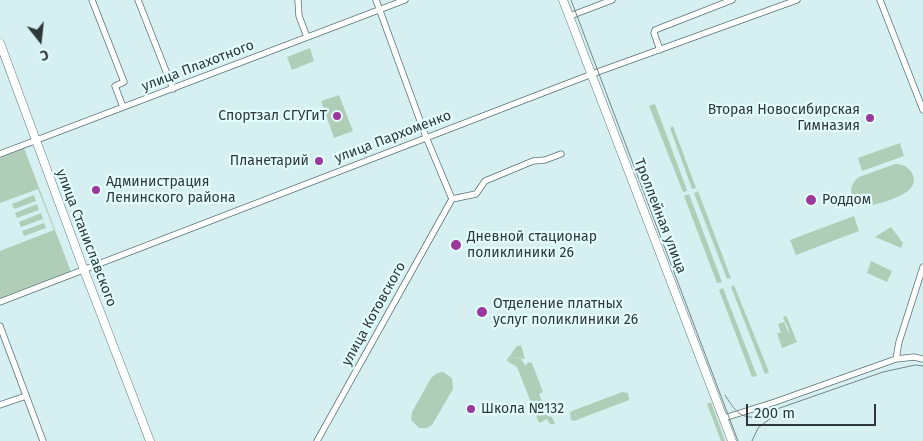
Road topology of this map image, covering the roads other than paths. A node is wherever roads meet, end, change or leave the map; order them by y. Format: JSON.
{"nodes":[{"id":1,"x":92,"y":0,"type":"edge"},
{"id":2,"x":138,"y":0,"type":"edge"},
{"id":3,"x":298,"y":0,"type":"edge"},
{"id":4,"x":376,"y":0,"type":"edge"},
{"id":5,"x":402,"y":0,"type":"edge"},
{"id":6,"x":563,"y":0,"type":"edge"},
{"id":7,"x":612,"y":0,"type":"edge"},
{"id":8,"x":732,"y":0,"type":"edge"},
{"id":9,"x":797,"y":0,"type":"edge"},
{"id":10,"x":880,"y":0,"type":"edge"},
{"id":11,"x":379,"y":9,"type":"junction"},
{"id":12,"x":570,"y":16,"type":"junction"},
{"id":13,"x":307,"y":37,"type":"junction"},
{"id":14,"x":0,"y":43,"type":"edge"},
{"id":15,"x":660,"y":50,"type":"junction"},
{"id":16,"x":592,"y":74,"type":"junction"},
{"id":17,"x":173,"y":89,"type":"junction"},
{"id":18,"x":123,"y":107,"type":"junction"},
{"id":19,"x":923,"y":110,"type":"edge"},
{"id":20,"x":426,"y":137,"type":"junction"},
{"id":21,"x":36,"y":140,"type":"junction"},
{"id":22,"x":0,"y":154,"type":"edge"},
{"id":23,"x":561,"y":154,"type":"dead end"},
{"id":24,"x":452,"y":199,"type":"junction"},
{"id":25,"x":923,"y":266,"type":"edge"},
{"id":26,"x":84,"y":270,"type":"junction"},
{"id":27,"x":0,"y":302,"type":"edge"},
{"id":28,"x":0,"y":326,"type":"edge"},
{"id":29,"x":896,"y":359,"type":"junction"},
{"id":30,"x":923,"y":359,"type":"edge"},
{"id":31,"x":26,"y":396,"type":"junction"},
{"id":32,"x":0,"y":405,"type":"edge"},
{"id":33,"x":724,"y":418,"type":"junction"},
{"id":34,"x":43,"y":441,"type":"edge"},
{"id":35,"x":150,"y":441,"type":"edge"},
{"id":36,"x":317,"y":441,"type":"edge"},
{"id":37,"x":732,"y":441,"type":"edge"}],
"edges":[{"from":1,"to":18,"type":"street"},
{"from":2,"to":17,"type":"street"},
{"from":3,"to":13,"type":"street"},
{"from":4,"to":11,"type":"street"},
{"from":5,"to":11,"type":"street","name":"улица Плахотного"},
{"from":6,"to":12,"type":"main road","name":"Троллейная улица"},
{"from":7,"to":12,"type":"street"},
{"from":8,"to":15,"type":"street"},
{"from":9,"to":15,"type":"street","name":"улица Пархоменко"},
{"from":10,"to":19,"type":"street"},
{"from":11,"to":13,"type":"street","name":"улица Плахотного"},
{"from":11,"to":20,"type":"street"},
{"from":12,"to":16,"type":"main road","name":"Троллейная улица"},
{"from":13,"to":17,"type":"street","name":"улица Плахотного"},
{"from":14,"to":21,"type":"main road","name":"улица Станиславского"},
{"from":15,"to":16,"type":"street","name":"улица Пархоменко"},
{"from":16,"to":20,"type":"street","name":"улица Пархоменко"},
{"from":16,"to":33,"type":"main road","name":"Троллейная улица"},
{"from":17,"to":18,"type":"street","name":"улица Плахотного"},
{"from":18,"to":21,"type":"street","name":"улица Плахотного"},
{"from":20,"to":24,"type":"street"},
{"from":20,"to":26,"type":"street","name":"улица Пархоменко"},
{"from":21,"to":22,"type":"street","name":"улица Плахотного"},
{"from":21,"to":26,"type":"main road","name":"улица Станиславского"},
{"from":23,"to":24,"type":"street"},
{"from":24,"to":36,"type":"street","name":"улица Котовского"},
{"from":25,"to":29,"type":"street"},
{"from":26,"to":27,"type":"street","name":"улица Пархоменко"},
{"from":26,"to":35,"type":"main road","name":"улица Станиславского"},
{"from":28,"to":31,"type":"street"},
{"from":29,"to":30,"type":"street"},
{"from":29,"to":33,"type":"street"},
{"from":31,"to":32,"type":"street"},
{"from":31,"to":34,"type":"street"},
{"from":33,"to":37,"type":"main road","name":"Троллейная улица"}]}
